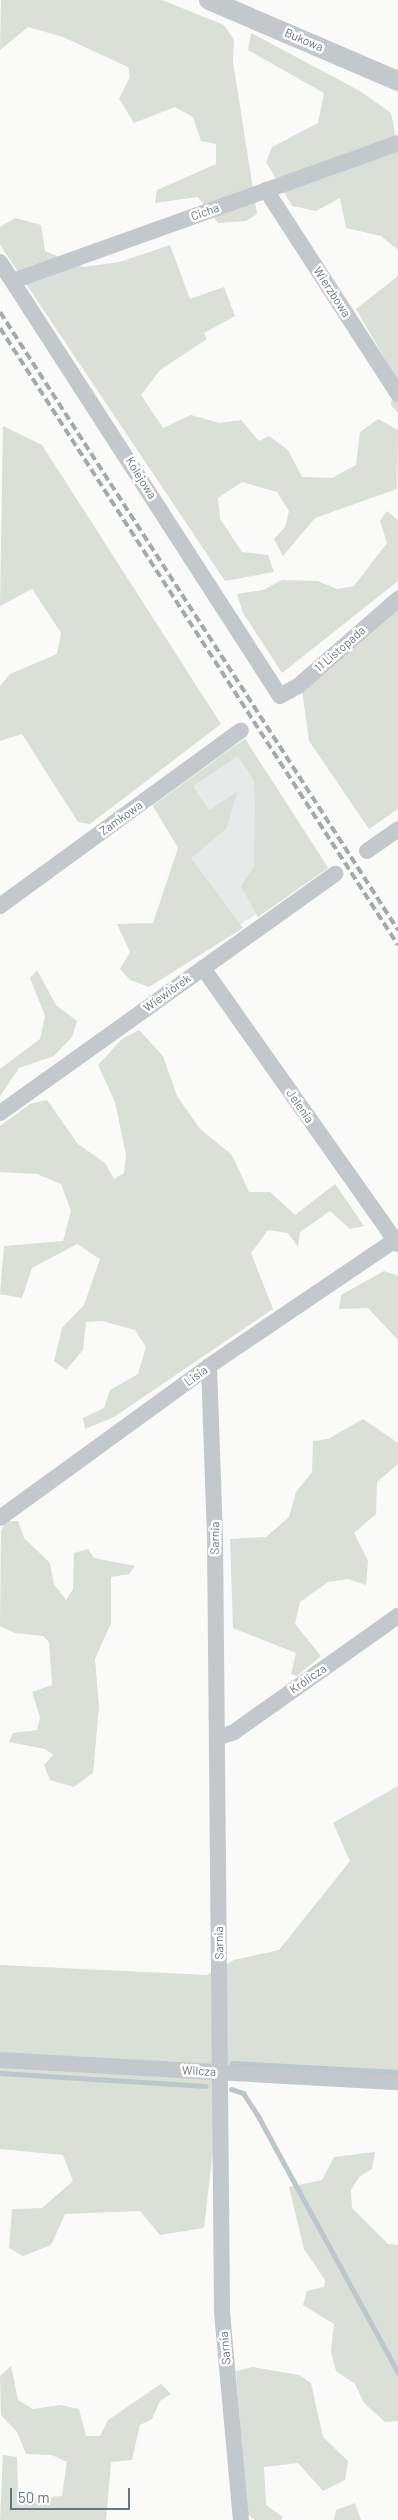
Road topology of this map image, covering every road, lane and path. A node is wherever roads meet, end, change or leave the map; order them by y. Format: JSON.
{"nodes":[{"id":1,"x":209,"y":0,"type":"edge"},
{"id":2,"x":398,"y":81,"type":"edge"},
{"id":3,"x":398,"y":143,"type":"edge"},
{"id":4,"x":266,"y":190,"type":"junction"},
{"id":5,"x":0,"y":262,"type":"edge"},
{"id":6,"x":13,"y":281,"type":"junction"},
{"id":7,"x":398,"y":394,"type":"edge"},
{"id":8,"x":398,"y":599,"type":"edge"},
{"id":9,"x":280,"y":696,"type":"joint"},
{"id":10,"x":241,"y":730,"type":"dead end"},
{"id":11,"x":398,"y":829,"type":"edge"},
{"id":12,"x":367,"y":851,"type":"dead end"},
{"id":13,"x":335,"y":874,"type":"dead end"},
{"id":14,"x":0,"y":906,"type":"edge"},
{"id":15,"x":203,"y":968,"type":"junction"},
{"id":16,"x":0,"y":1113,"type":"edge"},
{"id":17,"x":397,"y":1242,"type":"edge"},
{"id":18,"x":209,"y":1366,"type":"junction"},
{"id":19,"x":0,"y":1518,"type":"edge"},
{"id":20,"x":398,"y":1616,"type":"edge"},
{"id":21,"x":216,"y":1738,"type":"junction"},
{"id":22,"x":0,"y":2060,"type":"edge"},
{"id":23,"x":220,"y":2072,"type":"junction"},
{"id":24,"x":398,"y":2082,"type":"edge"},
{"id":25,"x":241,"y":2520,"type":"edge"}],
"edges":[{"from":1,"to":2,"type":"street","name":"Bukowa"},
{"from":3,"to":4,"type":"street","name":"Cicha"},
{"from":4,"to":6,"type":"street","name":"Cicha"},
{"from":4,"to":7,"type":"street","name":"Wierzbowa"},
{"from":5,"to":6,"type":"street","name":"Kolejowa"},
{"from":6,"to":9,"type":"street","name":"Kolejowa"},
{"from":8,"to":9,"type":"street","name":"11 Listopada"},
{"from":10,"to":14,"type":"street","name":"Zamkowa"},
{"from":11,"to":12,"type":"street"},
{"from":13,"to":15,"type":"street","name":"Wiewiórek"},
{"from":15,"to":16,"type":"street","name":"Wiewiórek"},
{"from":15,"to":17,"type":"street","name":"Jelenia"},
{"from":17,"to":18,"type":"street","name":"Lisia"},
{"from":18,"to":19,"type":"street","name":"Lisia"},
{"from":18,"to":21,"type":"street","name":"Sarnia"},
{"from":20,"to":21,"type":"street","name":"Królicza"},
{"from":21,"to":23,"type":"street","name":"Sarnia"},
{"from":22,"to":23,"type":"street","name":"Wilcza"},
{"from":23,"to":24,"type":"street","name":"Wilcza"},
{"from":23,"to":25,"type":"street","name":"Sarnia"}]}
